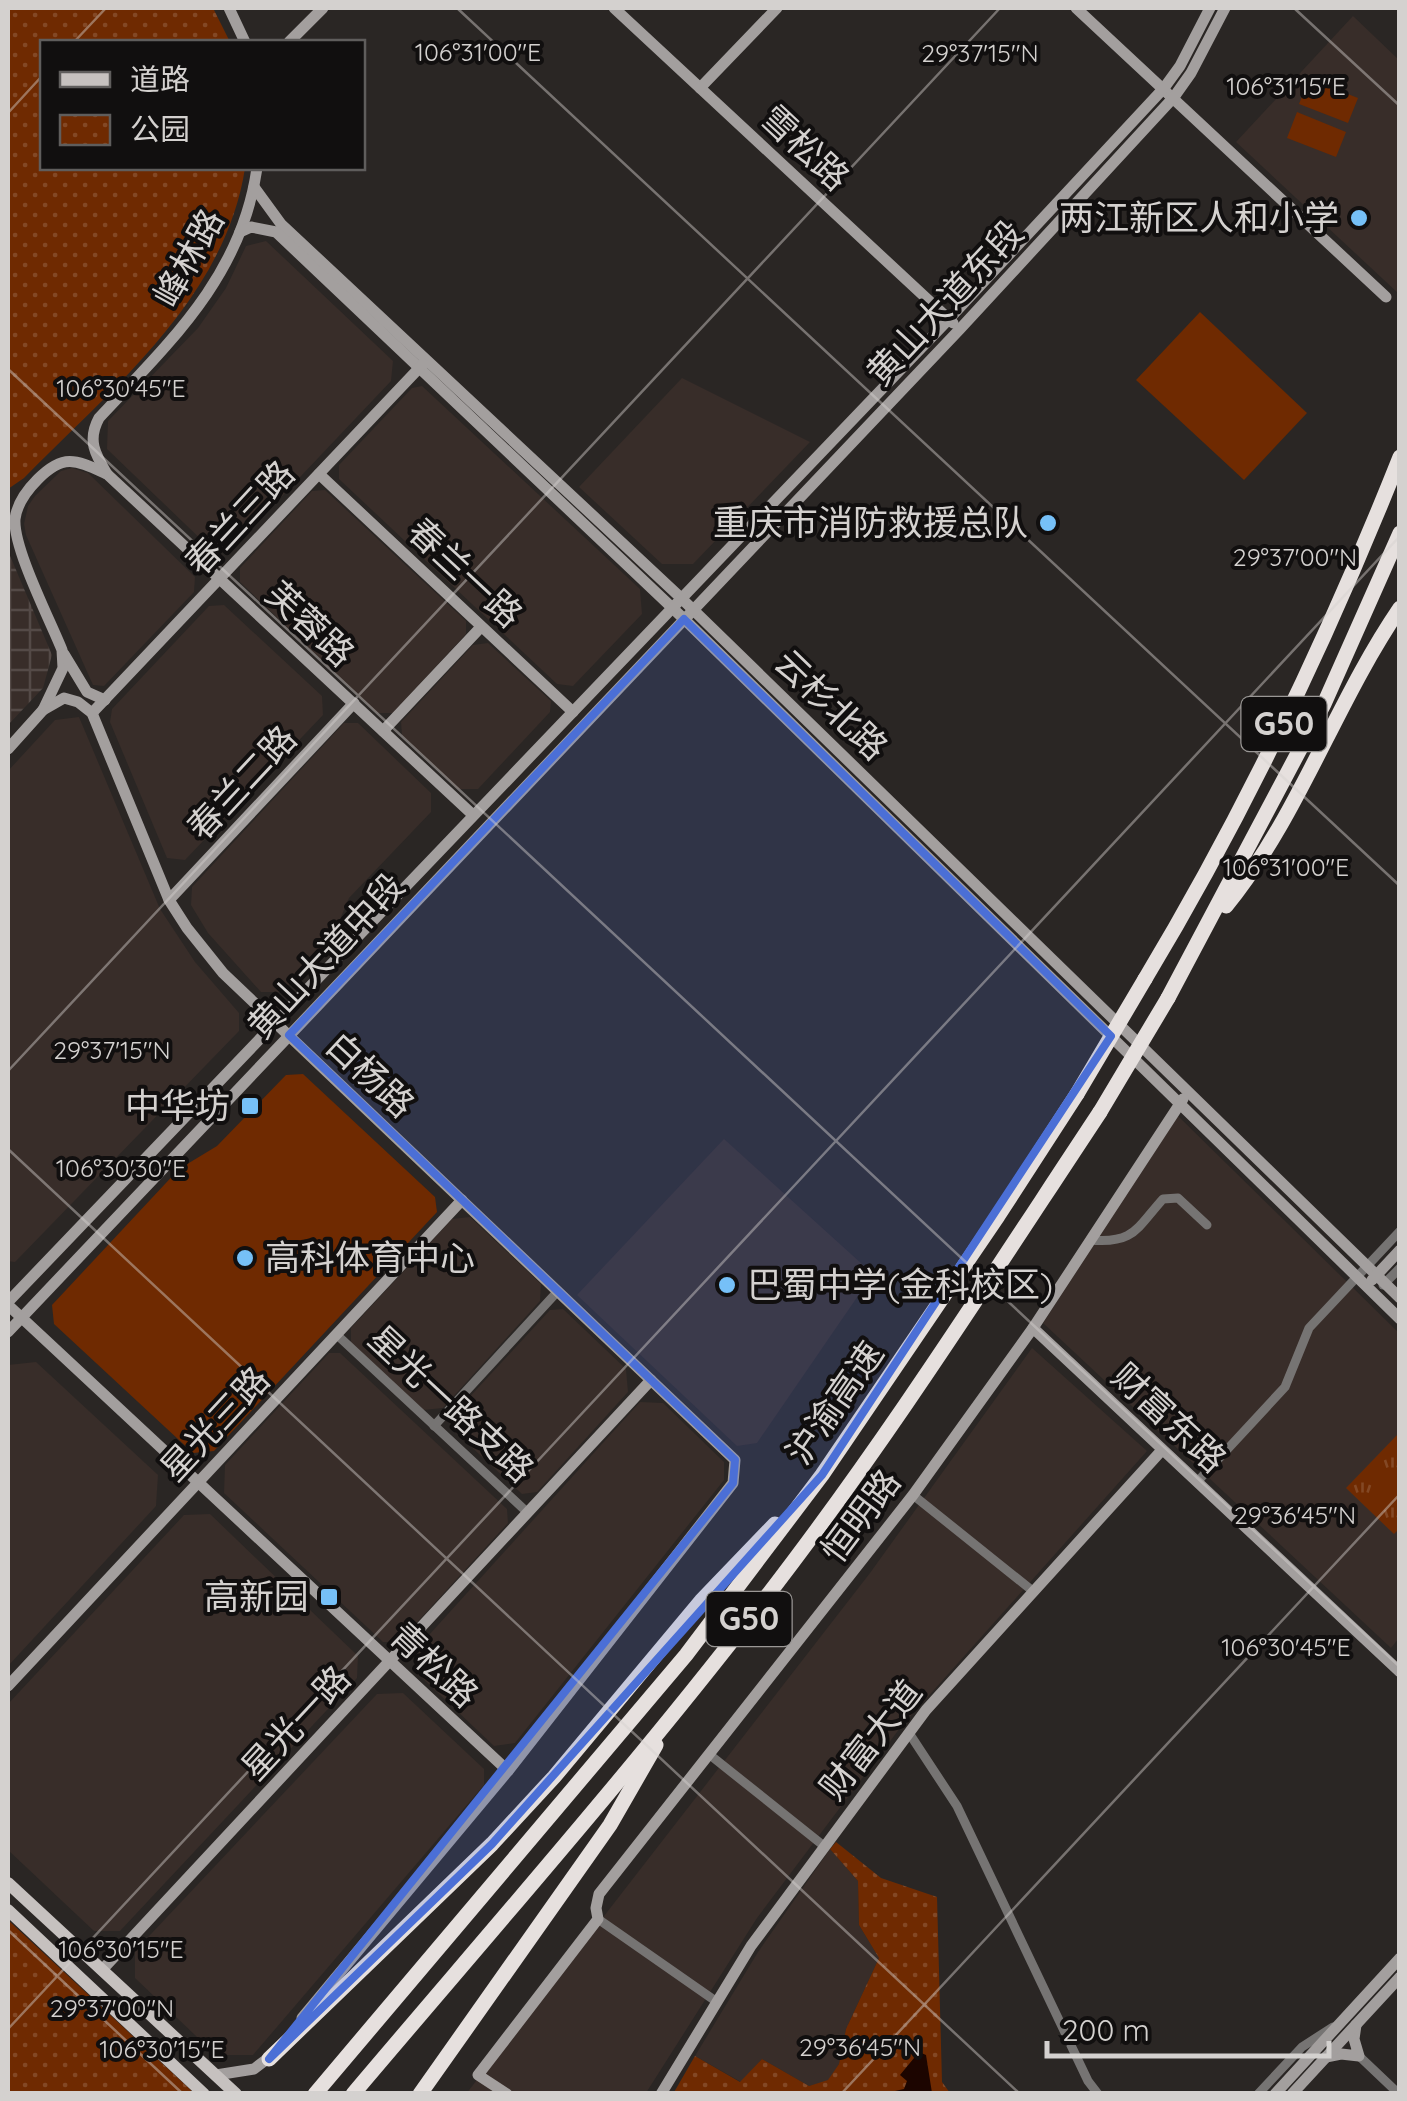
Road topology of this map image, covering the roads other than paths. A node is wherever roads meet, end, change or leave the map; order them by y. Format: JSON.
{"nodes":[{"id":1,"x":229,"y":8,"type":"edge"},
{"id":2,"x":322,"y":8,"type":"edge"},
{"id":3,"x":614,"y":8,"type":"edge"},
{"id":4,"x":777,"y":8,"type":"edge"},
{"id":5,"x":1210,"y":8,"type":"edge"},
{"id":6,"x":1224,"y":8,"type":"edge"},
{"id":7,"x":1082,"y":10,"type":"edge"},
{"id":8,"x":243,"y":40,"type":"edge"},
{"id":9,"x":291,"y":40,"type":"edge"},
{"id":10,"x":700,"y":88,"type":"junction"},
{"id":11,"x":1169,"y":92,"type":"junction"},
{"id":12,"x":257,"y":170,"type":"edge"},
{"id":13,"x":254,"y":186,"type":"junction"},
{"id":14,"x":240,"y":232,"type":"junction"},
{"id":15,"x":1386,"y":296,"type":"dead end"},
{"id":16,"x":949,"y":320,"type":"junction"},
{"id":17,"x":960,"y":329,"type":"junction"},
{"id":18,"x":423,"y":364,"type":"junction"},
{"id":19,"x":1400,"y":457,"type":"edge"},
{"id":20,"x":107,"y":474,"type":"junction"},
{"id":21,"x":319,"y":474,"type":"junction"},
{"id":22,"x":8,"y":531,"type":"edge"},
{"id":23,"x":1400,"y":533,"type":"edge"},
{"id":24,"x":19,"y":543,"type":"junction"},
{"id":25,"x":221,"y":578,"type":"junction"},
{"id":26,"x":1400,"y":600,"type":"edge"},
{"id":27,"x":676,"y":602,"type":"junction"},
{"id":28,"x":1400,"y":608,"type":"edge"},
{"id":29,"x":689,"y":614,"type":"junction"},
{"id":30,"x":481,"y":627,"type":"junction"},
{"id":31,"x":62,"y":650,"type":"junction"},
{"id":32,"x":1367,"y":666,"type":"junction"},
{"id":33,"x":104,"y":700,"type":"junction"},
{"id":34,"x":354,"y":703,"type":"junction"},
{"id":35,"x":43,"y":710,"type":"junction"},
{"id":36,"x":573,"y":712,"type":"junction"},
{"id":37,"x":92,"y":713,"type":"junction"},
{"id":38,"x":383,"y":731,"type":"junction"},
{"id":39,"x":8,"y":749,"type":"edge"},
{"id":40,"x":473,"y":815,"type":"junction"},
{"id":41,"x":169,"y":900,"type":"junction"},
{"id":42,"x":1205,"y":932,"type":"junction"},
{"id":43,"x":275,"y":1023,"type":"junction"},
{"id":44,"x":288,"y":1036,"type":"junction"},
{"id":45,"x":1188,"y":1091,"type":"junction"},
{"id":46,"x":1180,"y":1103,"type":"junction"},
{"id":47,"x":462,"y":1200,"type":"junction"},
{"id":48,"x":1207,"y":1224,"type":"dead end"},
{"id":49,"x":1400,"y":1231,"type":"edge"},
{"id":50,"x":1090,"y":1240,"type":"junction"},
{"id":51,"x":1400,"y":1250,"type":"edge"},
{"id":52,"x":1400,"y":1268,"type":"edge"},
{"id":53,"x":1376,"y":1275,"type":"junction"},
{"id":54,"x":1366,"y":1286,"type":"junction"},
{"id":55,"x":558,"y":1291,"type":"junction"},
{"id":56,"x":1400,"y":1298,"type":"edge"},
{"id":57,"x":8,"y":1304,"type":"edge"},
{"id":58,"x":21,"y":1318,"type":"junction"},
{"id":59,"x":1400,"y":1319,"type":"edge"},
{"id":60,"x":1033,"y":1328,"type":"junction"},
{"id":61,"x":8,"y":1332,"type":"edge"},
{"id":62,"x":336,"y":1334,"type":"junction"},
{"id":63,"x":651,"y":1380,"type":"junction"},
{"id":64,"x":434,"y":1426,"type":"junction"},
{"id":65,"x":1162,"y":1450,"type":"junction"},
{"id":66,"x":822,"y":1474,"type":"junction"},
{"id":67,"x":198,"y":1482,"type":"junction"},
{"id":68,"x":1197,"y":1482,"type":"junction"},
{"id":69,"x":913,"y":1495,"type":"junction"},
{"id":70,"x":528,"y":1513,"type":"junction"},
{"id":71,"x":1034,"y":1592,"type":"junction"},
{"id":72,"x":1400,"y":1652,"type":"edge"},
{"id":73,"x":390,"y":1662,"type":"junction"},
{"id":74,"x":1395,"y":1667,"type":"edge"},
{"id":75,"x":8,"y":1686,"type":"edge"},
{"id":76,"x":677,"y":1709,"type":"junction"},
{"id":77,"x":909,"y":1733,"type":"junction"},
{"id":78,"x":710,"y":1754,"type":"junction"},
{"id":79,"x":508,"y":1771,"type":"junction"},
{"id":80,"x":824,"y":1846,"type":"junction"},
{"id":81,"x":8,"y":1882,"type":"edge"},
{"id":82,"x":8,"y":1910,"type":"edge"},
{"id":83,"x":598,"y":1920,"type":"junction"},
{"id":84,"x":1400,"y":1958,"type":"edge"},
{"id":85,"x":102,"y":1970,"type":"junction"},
{"id":86,"x":1400,"y":1977,"type":"edge"},
{"id":87,"x":717,"y":2002,"type":"junction"},
{"id":88,"x":1340,"y":2023,"type":"junction"},
{"id":89,"x":1356,"y":2024,"type":"junction"},
{"id":90,"x":1326,"y":2056,"type":"junction"},
{"id":91,"x":1359,"y":2056,"type":"junction"},
{"id":92,"x":269,"y":2058,"type":"junction"},
{"id":93,"x":216,"y":2074,"type":"junction"},
{"id":94,"x":204,"y":2094,"type":"edge"},
{"id":95,"x":236,"y":2094,"type":"edge"},
{"id":96,"x":315,"y":2094,"type":"edge"},
{"id":97,"x":353,"y":2094,"type":"edge"},
{"id":98,"x":420,"y":2094,"type":"edge"},
{"id":99,"x":507,"y":2094,"type":"edge"},
{"id":100,"x":661,"y":2094,"type":"edge"},
{"id":101,"x":1098,"y":2094,"type":"edge"},
{"id":102,"x":1258,"y":2094,"type":"edge"},
{"id":103,"x":1275,"y":2094,"type":"edge"},
{"id":104,"x":1292,"y":2094,"type":"edge"},
{"id":105,"x":1399,"y":2094,"type":"edge"}],
"edges":[{"from":1,"to":8,"type":"street"},
{"from":2,"to":9,"type":"street"},
{"from":3,"to":10,"type":"street","name":"雪松路"},
{"from":4,"to":10,"type":"street"},
{"from":5,"to":11,"type":"street","name":"黄山大道东段"},
{"from":6,"to":11,"type":"street","name":"黄山大道东段"},
{"from":7,"to":11,"type":"street"},
{"from":10,"to":16,"type":"street","name":"雪松路"},
{"from":11,"to":15,"type":"street"},
{"from":11,"to":16,"type":"street","name":"黄山大道东段"},
{"from":11,"to":17,"type":"street","name":"黄山大道东段"},
{"from":12,"to":13,"type":"street","name":"峰林路"},
{"from":13,"to":14,"type":"street","name":"峰林路"},
{"from":13,"to":18,"type":"street","name":"云杉北路"},
{"from":14,"to":18,"type":"street","name":"云杉北路"},
{"from":14,"to":20,"type":"street","name":"峰林路"},
{"from":16,"to":17,"type":"street","name":"雪松路"},
{"from":16,"to":27,"type":"street","name":"黄山大道东段"},
{"from":17,"to":29,"type":"street","name":"黄山大道东段"},
{"from":18,"to":21,"type":"street","name":"春兰三路"},
{"from":18,"to":27,"type":"street","name":"云杉北路"},
{"from":19,"to":66,"type":"highway","name":"沪渝高速","number":"G50","bridge":true},
{"from":20,"to":24,"type":"street"},
{"from":20,"to":25,"type":"street","name":"芙蓉路"},
{"from":21,"to":25,"type":"street","name":"春兰三路"},
{"from":21,"to":30,"type":"street","name":"春兰一路"},
{"from":22,"to":24,"type":"street"},
{"from":23,"to":42,"type":"highway","name":"沪渝高速","number":"G50"},
{"from":24,"to":31,"type":"street"},
{"from":25,"to":33,"type":"street","name":"春兰三路"},
{"from":25,"to":34,"type":"street","name":"芙蓉路"},
{"from":26,"to":32,"type":"highway"},
{"from":27,"to":29,"type":"street","name":"云杉北路"},
{"from":27,"to":36,"type":"street","name":"黄山大道中段"},
{"from":28,"to":32,"type":"highway"},
{"from":29,"to":44,"type":"street","name":"黄山大道中段"},
{"from":29,"to":45,"type":"street","name":"云杉北路"},
{"from":29,"to":46,"type":"street","name":"云杉北路"},
{"from":30,"to":36,"type":"street","name":"春兰一路"},
{"from":30,"to":38,"type":"street"},
{"from":31,"to":33,"type":"street"},
{"from":31,"to":35,"type":"street"},
{"from":32,"to":42,"type":"highway"},
{"from":33,"to":37,"type":"street","name":"春兰三路"},
{"from":34,"to":38,"type":"street","name":"芙蓉路"},
{"from":34,"to":41,"type":"street","name":"春兰二路"},
{"from":35,"to":37,"type":"street"},
{"from":35,"to":39,"type":"street"},
{"from":36,"to":40,"type":"street","name":"黄山大道中段"},
{"from":37,"to":41,"type":"street","name":"白杨路"},
{"from":38,"to":40,"type":"street","name":"芙蓉路"},
{"from":40,"to":43,"type":"street","name":"黄山大道中段"},
{"from":41,"to":43,"type":"street","name":"白杨路"},
{"from":42,"to":76,"type":"highway","name":"沪渝高速","number":"G50","bridge":true},
{"from":43,"to":44,"type":"street","name":"白杨路"},
{"from":43,"to":57,"type":"street","name":"黄山大道中段"},
{"from":44,"to":47,"type":"street","name":"白杨路"},
{"from":44,"to":58,"type":"street","name":"黄山大道中段"},
{"from":45,"to":46,"type":"street","name":"恒明路"},
{"from":45,"to":53,"type":"street","name":"云杉北路"},
{"from":46,"to":50,"type":"street","name":"恒明路"},
{"from":46,"to":54,"type":"street","name":"云杉北路"},
{"from":47,"to":55,"type":"street","name":"白杨路"},
{"from":47,"to":62,"type":"street","name":"星光三路"},
{"from":48,"to":50,"type":"street"},
{"from":49,"to":53,"type":"street"},
{"from":50,"to":60,"type":"street","name":"恒明路"},
{"from":51,"to":53,"type":"street"},
{"from":52,"to":53,"type":"street"},
{"from":53,"to":54,"type":"street"},
{"from":53,"to":56,"type":"street","name":"云杉北路"},
{"from":54,"to":59,"type":"street","name":"云杉北路"},
{"from":54,"to":68,"type":"street"},
{"from":55,"to":63,"type":"street","name":"白杨路"},
{"from":55,"to":64,"type":"street"},
{"from":57,"to":58,"type":"street","name":"青松路"},
{"from":58,"to":61,"type":"street","name":"黄山大道中段"},
{"from":58,"to":67,"type":"street","name":"青松路"},
{"from":60,"to":65,"type":"street","name":"财富东路"},
{"from":60,"to":69,"type":"street","name":"恒明路"},
{"from":62,"to":64,"type":"street","name":"星光一路支路"},
{"from":62,"to":67,"type":"street","name":"星光三路"},
{"from":63,"to":70,"type":"street","name":"星光一路"},
{"from":63,"to":79,"type":"street","name":"白杨路"},
{"from":64,"to":70,"type":"street","name":"星光一路支路"},
{"from":65,"to":68,"type":"street","name":"财富东路"},
{"from":65,"to":71,"type":"street","name":"财富大道"},
{"from":66,"to":92,"type":"highway"},
{"from":66,"to":96,"type":"highway","name":"沪渝高速","number":"G50"},
{"from":67,"to":73,"type":"street","name":"青松路"},
{"from":67,"to":75,"type":"street","name":"星光三路"},
{"from":68,"to":74,"type":"street","name":"财富东路"},
{"from":69,"to":71,"type":"street"},
{"from":69,"to":78,"type":"street","name":"恒明路"},
{"from":70,"to":73,"type":"street","name":"星光一路"},
{"from":71,"to":77,"type":"street","name":"财富大道"},
{"from":72,"to":74,"type":"street"},
{"from":73,"to":79,"type":"street","name":"青松路"},
{"from":73,"to":85,"type":"street","name":"星光一路"},
{"from":76,"to":97,"type":"highway","name":"沪渝高速","number":"G50"},
{"from":76,"to":98,"type":"highway"},
{"from":77,"to":80,"type":"street","name":"财富大道"},
{"from":77,"to":101,"type":"street"},
{"from":78,"to":80,"type":"street"},
{"from":78,"to":83,"type":"street","name":"恒明路"},
{"from":79,"to":92,"type":"street"},
{"from":80,"to":87,"type":"street","name":"财富大道"},
{"from":81,"to":85,"type":"main road"},
{"from":82,"to":94,"type":"main road"},
{"from":83,"to":87,"type":"street"},
{"from":83,"to":99,"type":"street","name":"恒明路"},
{"from":84,"to":88,"type":"street"},
{"from":85,"to":93,"type":"main road"},
{"from":86,"to":89,"type":"street"},
{"from":87,"to":100,"type":"street","name":"财富大道"},
{"from":88,"to":102,"type":"street"},
{"from":88,"to":103,"type":"street"},
{"from":89,"to":90,"type":"street"},
{"from":89,"to":91,"type":"street"},
{"from":90,"to":91,"type":"street"},
{"from":90,"to":104,"type":"street"},
{"from":91,"to":105,"type":"street"},
{"from":92,"to":93,"type":"street"},
{"from":93,"to":95,"type":"main road"}]}
